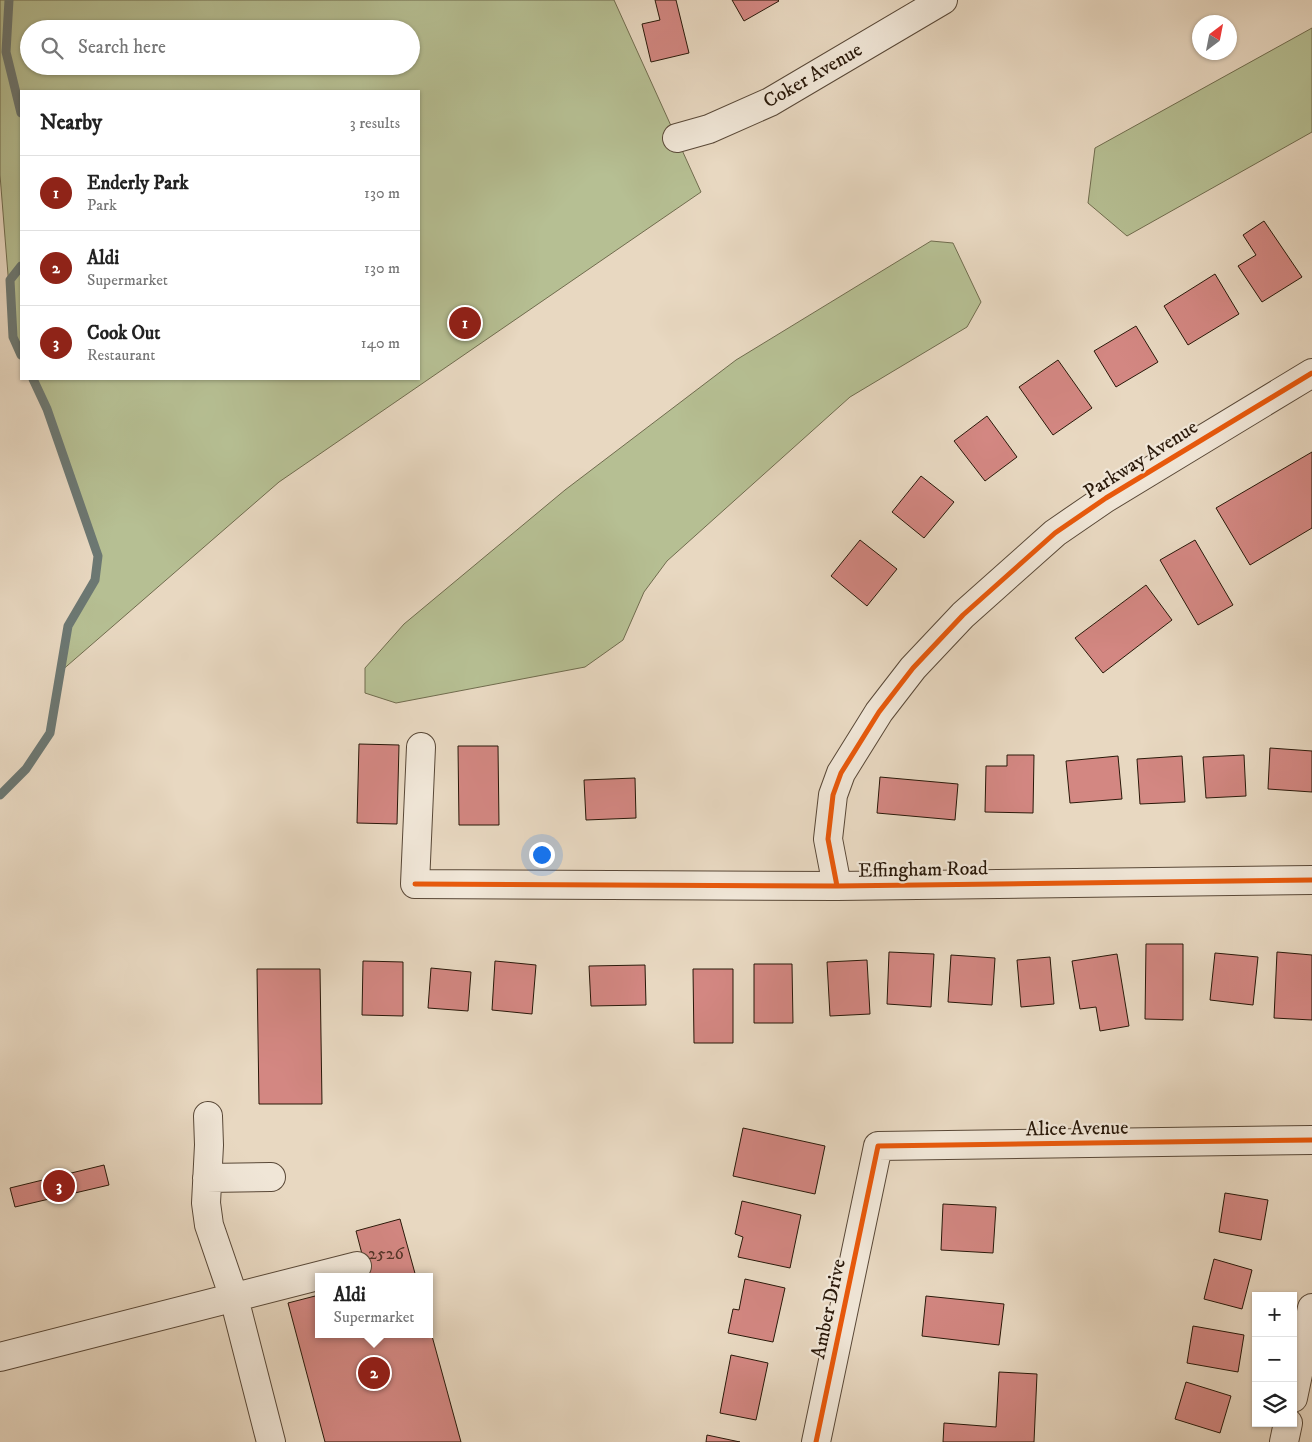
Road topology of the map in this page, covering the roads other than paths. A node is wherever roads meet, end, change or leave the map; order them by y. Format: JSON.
{"nodes":[{"id":1,"x":940,"y":1,"type":"edge"},
{"id":2,"x":677,"y":138,"type":"dead end"},
{"id":3,"x":1312,"y":373,"type":"edge"},
{"id":4,"x":422,"y":747,"type":"dead end"},
{"id":5,"x":1312,"y":880,"type":"edge"},
{"id":6,"x":837,"y":886,"type":"junction"},
{"id":7,"x":208,"y":1116,"type":"dead end"},
{"id":8,"x":1312,"y":1140,"type":"edge"},
{"id":9,"x":271,"y":1177,"type":"dead end"},
{"id":10,"x":207,"y":1178,"type":"junction"},
{"id":11,"x":871,"y":1182,"type":"joint"},
{"id":12,"x":357,"y":1266,"type":"dead end"},
{"id":13,"x":330,"y":1273,"type":"edge"},
{"id":14,"x":315,"y":1277,"type":"edge"},
{"id":15,"x":234,"y":1298,"type":"junction"},
{"id":16,"x":1312,"y":1308,"type":"edge"},
{"id":17,"x":0,"y":1357,"type":"edge"},
{"id":18,"x":1296,"y":1382,"type":"edge"},
{"id":19,"x":1287,"y":1427,"type":"edge"},
{"id":20,"x":271,"y":1442,"type":"edge"},
{"id":21,"x":816,"y":1442,"type":"edge"},
{"id":22,"x":1284,"y":1442,"type":"edge"}],
"edges":[{"from":1,"to":2,"type":"street","name":"Coker Avenue"},
{"from":3,"to":6,"type":"street","name":"Parkway Avenue"},
{"from":4,"to":6,"type":"street","name":"Effingham Road"},
{"from":5,"to":6,"type":"street","name":"Effingham Road"},
{"from":7,"to":10,"type":"street"},
{"from":8,"to":11,"type":"street","name":"Alice Avenue"},
{"from":9,"to":10,"type":"street"},
{"from":10,"to":15,"type":"street"},
{"from":11,"to":21,"type":"street","name":"Amber Drive"},
{"from":12,"to":13,"type":"street"},
{"from":14,"to":15,"type":"street"},
{"from":15,"to":17,"type":"street"},
{"from":15,"to":20,"type":"street"},
{"from":16,"to":18,"type":"street"},
{"from":19,"to":22,"type":"street"}]}
